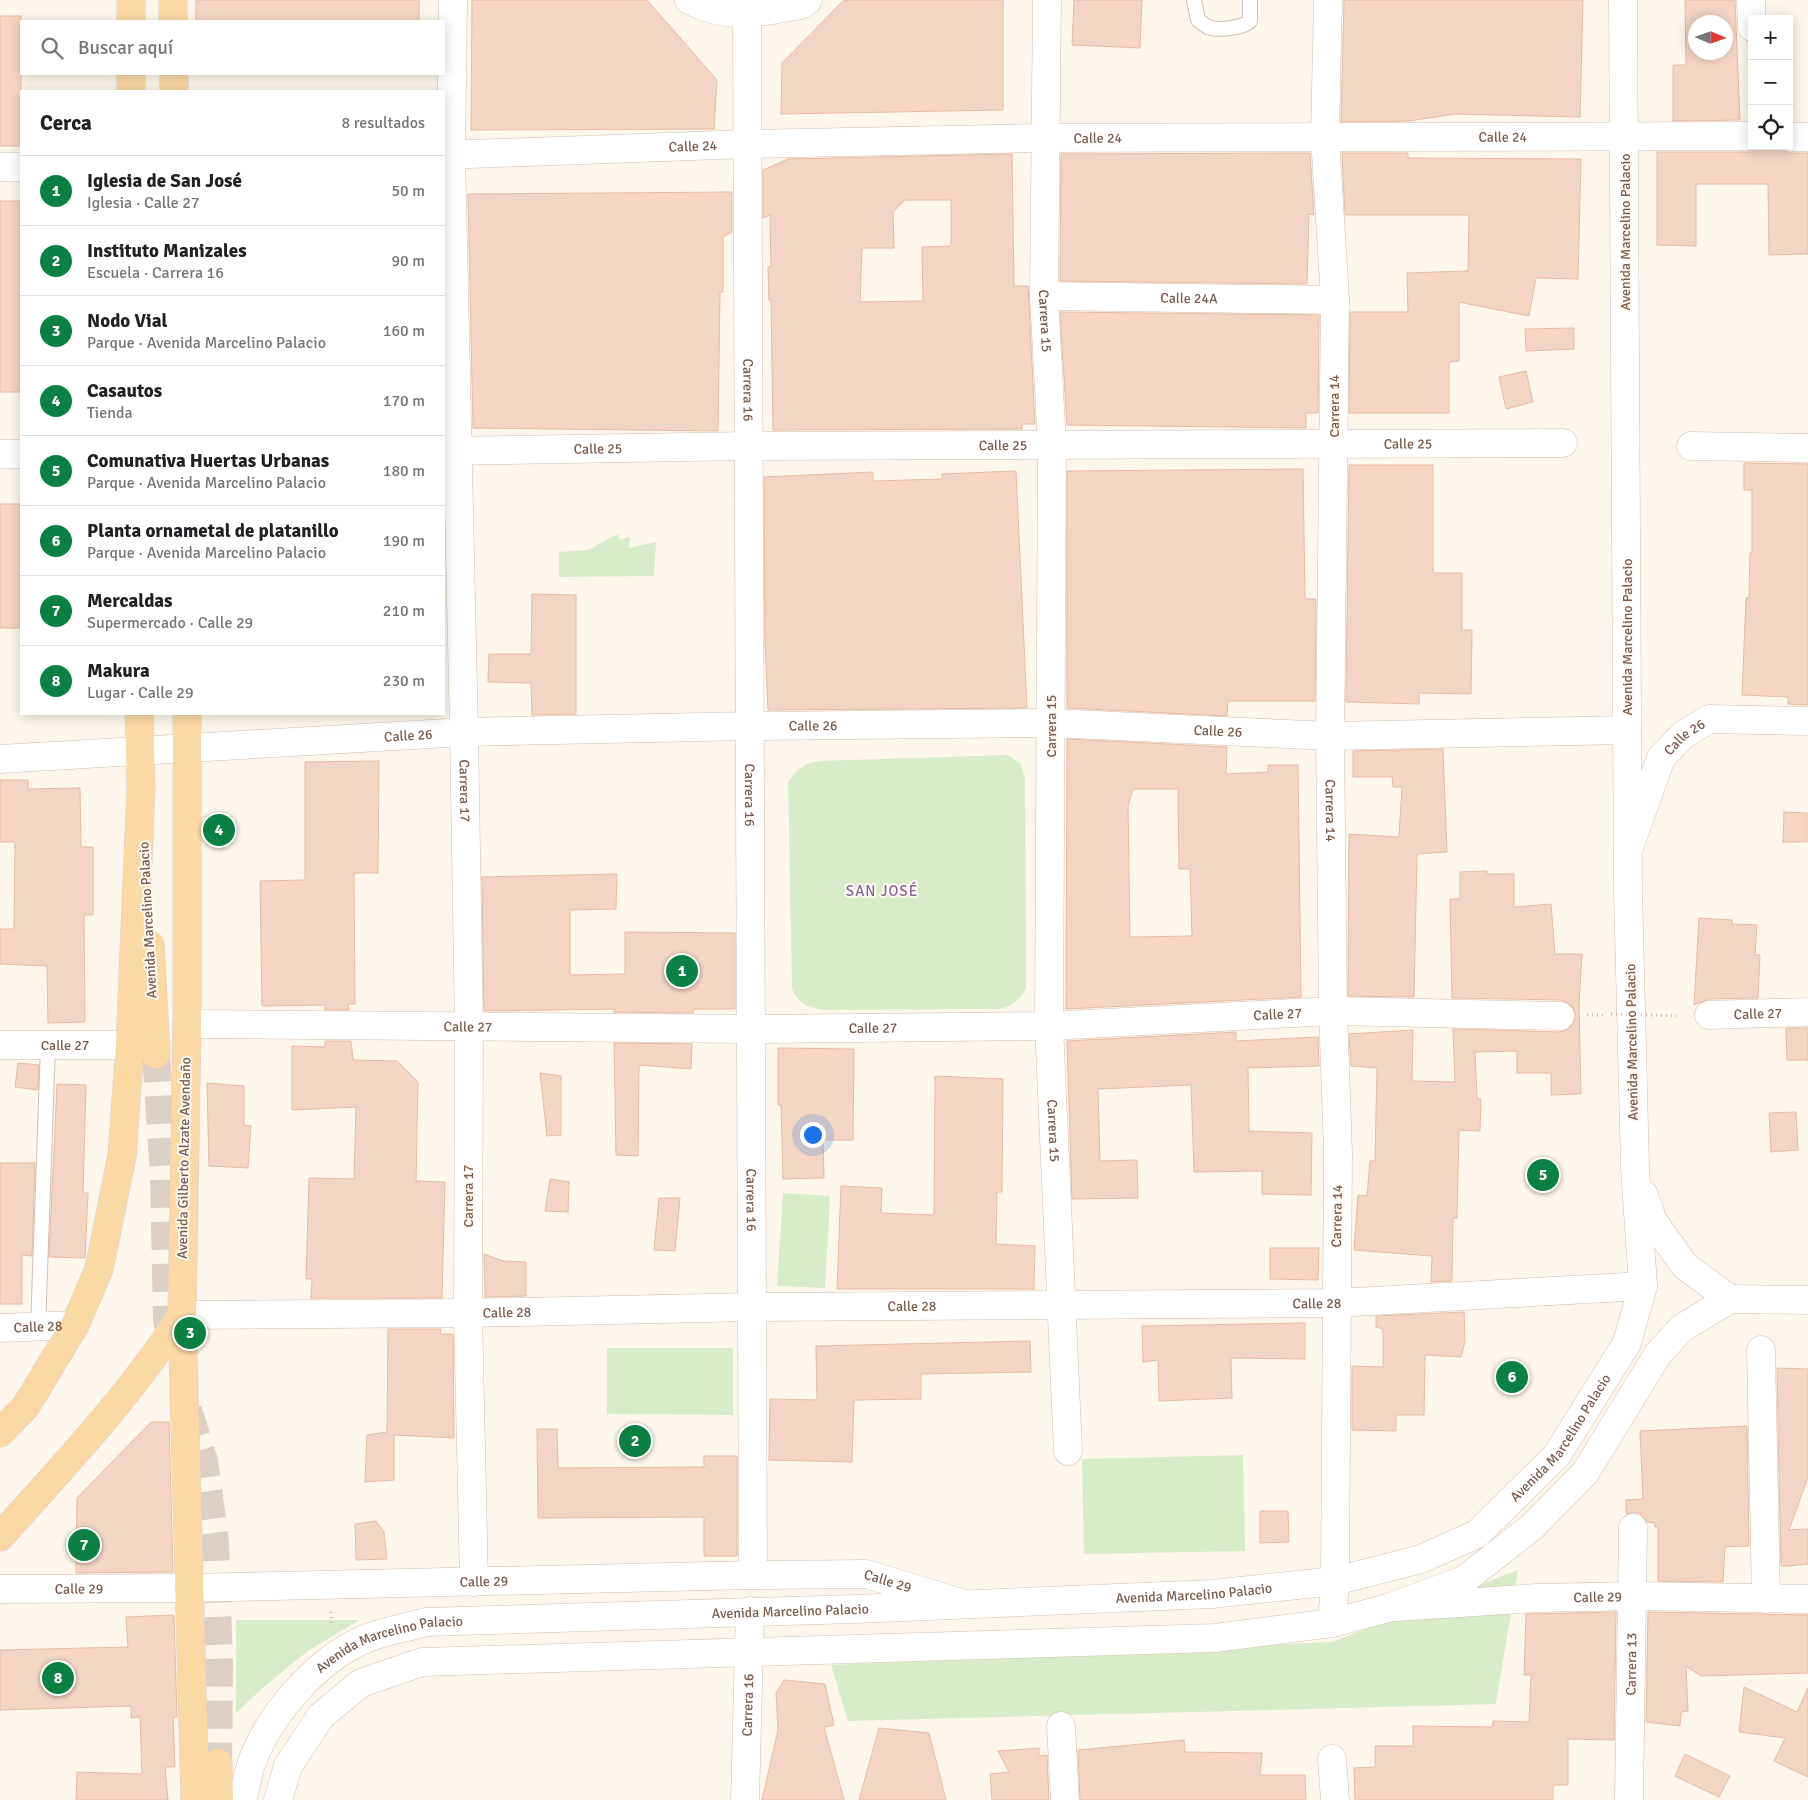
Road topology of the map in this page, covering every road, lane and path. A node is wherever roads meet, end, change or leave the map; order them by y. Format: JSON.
{"nodes":[{"id":1,"x":131,"y":0,"type":"edge"},
{"id":2,"x":172,"y":0,"type":"edge"},
{"id":3,"x":453,"y":0,"type":"edge"},
{"id":4,"x":689,"y":0,"type":"edge"},
{"id":5,"x":808,"y":0,"type":"edge"},
{"id":6,"x":1048,"y":0,"type":"edge"},
{"id":7,"x":1194,"y":0,"type":"edge"},
{"id":8,"x":1250,"y":0,"type":"edge"},
{"id":9,"x":1328,"y":0,"type":"edge"},
{"id":10,"x":1623,"y":0,"type":"edge"},
{"id":11,"x":1751,"y":0,"type":"edge"},
{"id":12,"x":747,"y":15,"type":"junction"},
{"id":13,"x":1752,"y":15,"type":"edge"},
{"id":14,"x":131,"y":20,"type":"edge"},
{"id":15,"x":173,"y":20,"type":"edge"},
{"id":16,"x":131,"y":75,"type":"edge"},
{"id":17,"x":174,"y":75,"type":"edge"},
{"id":18,"x":131,"y":90,"type":"edge"},
{"id":19,"x":174,"y":90,"type":"edge"},
{"id":20,"x":1625,"y":136,"type":"junction"},
{"id":21,"x":1748,"y":136,"type":"edge"},
{"id":22,"x":1325,"y":137,"type":"junction"},
{"id":23,"x":1793,"y":137,"type":"edge"},
{"id":24,"x":1808,"y":137,"type":"edge"},
{"id":25,"x":1046,"y":138,"type":"junction"},
{"id":26,"x":747,"y":144,"type":"junction"},
{"id":27,"x":447,"y":155,"type":"edge"},
{"id":28,"x":0,"y":167,"type":"edge"},
{"id":29,"x":20,"y":167,"type":"edge"},
{"id":30,"x":1044,"y":296,"type":"junction"},
{"id":31,"x":1335,"y":300,"type":"junction"},
{"id":32,"x":1334,"y":442,"type":"junction"},
{"id":33,"x":1563,"y":443,"type":"dead end"},
{"id":34,"x":1052,"y":445,"type":"junction"},
{"id":35,"x":748,"y":446,"type":"junction"},
{"id":36,"x":1691,"y":446,"type":"dead end"},
{"id":37,"x":1808,"y":448,"type":"edge"},
{"id":38,"x":450,"y":450,"type":"edge"},
{"id":39,"x":0,"y":454,"type":"edge"},
{"id":40,"x":20,"y":454,"type":"edge"},
{"id":41,"x":139,"y":715,"type":"edge"},
{"id":42,"x":187,"y":715,"type":"edge"},
{"id":43,"x":1808,"y":720,"type":"edge"},
{"id":44,"x":1051,"y":723,"type":"junction"},
{"id":45,"x":750,"y":726,"type":"junction"},
{"id":46,"x":1627,"y":730,"type":"junction"},
{"id":47,"x":464,"y":732,"type":"junction"},
{"id":48,"x":1330,"y":736,"type":"junction"},
{"id":49,"x":187,"y":748,"type":"junction"},
{"id":50,"x":140,"y":752,"type":"junction"},
{"id":51,"x":0,"y":760,"type":"edge"},
{"id":52,"x":141,"y":787,"type":"junction"},
{"id":53,"x":1628,"y":851,"type":"junction"},
{"id":54,"x":1333,"y":1011,"type":"junction"},
{"id":55,"x":1808,"y":1012,"type":"edge"},
{"id":56,"x":1611,"y":1014,"type":"dead end"},
{"id":57,"x":1709,"y":1015,"type":"dead end"},
{"id":58,"x":1560,"y":1016,"type":"dead end"},
{"id":59,"x":1679,"y":1016,"type":"dead end"},
{"id":60,"x":186,"y":1024,"type":"junction"},
{"id":61,"x":1049,"y":1026,"type":"junction"},
{"id":62,"x":469,"y":1028,"type":"junction"},
{"id":63,"x":751,"y":1029,"type":"junction"},
{"id":64,"x":0,"y":1045,"type":"edge"},
{"id":65,"x":48,"y":1045,"type":"junction"},
{"id":66,"x":130,"y":1045,"type":"junction"},
{"id":67,"x":156,"y":1054,"type":"tunnel mouth"},
{"id":68,"x":1635,"y":1168,"type":"junction"},
{"id":69,"x":1643,"y":1286,"type":"junction"},
{"id":70,"x":1730,"y":1300,"type":"junction"},
{"id":71,"x":1808,"y":1300,"type":"edge"},
{"id":72,"x":1336,"y":1303,"type":"junction"},
{"id":73,"x":1060,"y":1304,"type":"junction"},
{"id":74,"x":752,"y":1307,"type":"junction"},
{"id":75,"x":468,"y":1313,"type":"junction"},
{"id":76,"x":182,"y":1314,"type":"junction"},
{"id":77,"x":76,"y":1325,"type":"junction"},
{"id":78,"x":0,"y":1328,"type":"edge"},
{"id":79,"x":38,"y":1328,"type":"junction"},
{"id":80,"x":1762,"y":1350,"type":"dead end"},
{"id":81,"x":0,"y":1433,"type":"edge"},
{"id":82,"x":1068,"y":1451,"type":"dead end"},
{"id":83,"x":1633,"y":1528,"type":"dead end"},
{"id":84,"x":0,"y":1537,"type":"edge"},
{"id":85,"x":753,"y":1575,"type":"junction"},
{"id":86,"x":1335,"y":1581,"type":"junction"},
{"id":87,"x":474,"y":1582,"type":"junction"},
{"id":88,"x":330,"y":1585,"type":"junction"},
{"id":89,"x":191,"y":1588,"type":"junction"},
{"id":90,"x":0,"y":1589,"type":"edge"},
{"id":91,"x":1634,"y":1596,"type":"junction"},
{"id":92,"x":1766,"y":1599,"type":"junction"},
{"id":93,"x":1808,"y":1599,"type":"edge"},
{"id":94,"x":962,"y":1603,"type":"junction"},
{"id":95,"x":1388,"y":1608,"type":"junction"},
{"id":96,"x":750,"y":1611,"type":"junction"},
{"id":97,"x":1332,"y":1623,"type":"junction"},
{"id":98,"x":343,"y":1651,"type":"junction"},
{"id":99,"x":749,"y":1652,"type":"junction"},
{"id":100,"x":1061,"y":1726,"type":"dead end"},
{"id":101,"x":1332,"y":1759,"type":"dead end"},
{"id":102,"x":218,"y":1763,"type":"tunnel mouth"},
{"id":103,"x":195,"y":1800,"type":"edge"},
{"id":104,"x":219,"y":1800,"type":"edge"},
{"id":105,"x":242,"y":1800,"type":"edge"},
{"id":106,"x":278,"y":1800,"type":"edge"},
{"id":107,"x":745,"y":1800,"type":"edge"},
{"id":108,"x":1065,"y":1800,"type":"edge"},
{"id":109,"x":1335,"y":1800,"type":"edge"},
{"id":110,"x":1629,"y":1800,"type":"edge"}],
"edges":[{"from":1,"to":14,"type":"main road"},
{"from":2,"to":15,"type":"main road"},
{"from":3,"to":27,"type":"street","name":"Carrera 17"},
{"from":4,"to":12,"type":"street"},
{"from":5,"to":12,"type":"street"},
{"from":6,"to":25,"type":"street","name":"Carrera 15"},
{"from":7,"to":8,"type":"lane"},
{"from":9,"to":22,"type":"street","name":"Carrera 14"},
{"from":10,"to":20,"type":"street","name":"Avenida Marcelino Palacio"},
{"from":11,"to":13,"type":"street"},
{"from":12,"to":26,"type":"street","name":"Carrera 16"},
{"from":16,"to":18,"type":"main road"},
{"from":17,"to":19,"type":"main road"},
{"from":20,"to":21,"type":"street","name":"Calle 24"},
{"from":20,"to":22,"type":"street","name":"Calle 24"},
{"from":20,"to":46,"type":"street","name":"Avenida Marcelino Palacio"},
{"from":22,"to":25,"type":"street","name":"Calle 24"},
{"from":22,"to":31,"type":"street","name":"Carrera 14"},
{"from":23,"to":24,"type":"street"},
{"from":25,"to":26,"type":"street","name":"Calle 24"},
{"from":25,"to":30,"type":"street","name":"Carrera 15"},
{"from":26,"to":27,"type":"street","name":"Calle 24"},
{"from":26,"to":35,"type":"street","name":"Carrera 16"},
{"from":27,"to":38,"type":"street","name":"Carrera 17"},
{"from":28,"to":29,"type":"street"},
{"from":30,"to":31,"type":"street","name":"Calle 24A"},
{"from":30,"to":34,"type":"street","name":"Carrera 15"},
{"from":31,"to":32,"type":"street","name":"Carrera 14"},
{"from":32,"to":33,"type":"street","name":"Calle 25"},
{"from":32,"to":34,"type":"street","name":"Calle 25"},
{"from":32,"to":48,"type":"street","name":"Carrera 14"},
{"from":34,"to":35,"type":"street","name":"Calle 25"},
{"from":34,"to":44,"type":"street","name":"Carrera 15"},
{"from":35,"to":38,"type":"street","name":"Calle 25"},
{"from":35,"to":45,"type":"street","name":"Carrera 16"},
{"from":36,"to":37,"type":"street"},
{"from":38,"to":47,"type":"street","name":"Carrera 17"},
{"from":39,"to":40,"type":"street"},
{"from":41,"to":50,"type":"main road"},
{"from":42,"to":49,"type":"main road","name":"Avenida Gilberto Alzate Avendaño"},
{"from":43,"to":53,"type":"street","name":"Calle 26"},
{"from":44,"to":45,"type":"street","name":"Calle 26"},
{"from":44,"to":48,"type":"street","name":"Calle 26"},
{"from":44,"to":61,"type":"street","name":"Carrera 15"},
{"from":45,"to":47,"type":"street","name":"Calle 26"},
{"from":45,"to":63,"type":"street","name":"Carrera 16"},
{"from":46,"to":48,"type":"street","name":"Calle 26"},
{"from":46,"to":53,"type":"street","name":"Avenida Marcelino Palacio"},
{"from":47,"to":49,"type":"street","name":"Calle 26"},
{"from":47,"to":62,"type":"street","name":"Carrera 17"},
{"from":48,"to":54,"type":"street","name":"Carrera 14"},
{"from":49,"to":50,"type":"street","name":"Calle 26"},
{"from":49,"to":60,"type":"main road","name":"Avenida Gilberto Alzate Avendaño"},
{"from":50,"to":51,"type":"street","name":"Calle 26"},
{"from":50,"to":52,"type":"main road"},
{"from":52,"to":66,"type":"main road"},
{"from":52,"to":67,"type":"main road","name":"Avenida Marcelino Palacio"},
{"from":53,"to":68,"type":"street","name":"Avenida Marcelino Palacio"},
{"from":54,"to":58,"type":"street","name":"Calle 27"},
{"from":54,"to":61,"type":"street","name":"Calle 27"},
{"from":54,"to":72,"type":"street","name":"Carrera 14"},
{"from":55,"to":57,"type":"street","name":"Calle 27"},
{"from":56,"to":59,"type":"path","bridge":true},
{"from":60,"to":62,"type":"street","name":"Calle 27"},
{"from":60,"to":76,"type":"main road","name":"Avenida Gilberto Alzate Avendaño"},
{"from":61,"to":63,"type":"street","name":"Calle 27"},
{"from":61,"to":73,"type":"street","name":"Carrera 15"},
{"from":62,"to":63,"type":"street","name":"Calle 27"},
{"from":62,"to":75,"type":"street","name":"Carrera 17"},
{"from":63,"to":74,"type":"street","name":"Carrera 16"},
{"from":64,"to":65,"type":"street","name":"Calle 27"},
{"from":65,"to":66,"type":"street","name":"Calle 27"},
{"from":65,"to":79,"type":"lane"},
{"from":66,"to":77,"type":"main road"},
{"from":68,"to":69,"type":"street","name":"Avenida Marcelino Palacio"},
{"from":68,"to":70,"type":"street"},
{"from":69,"to":72,"type":"street","name":"Calle 28"},
{"from":69,"to":86,"type":"street","name":"Avenida Marcelino Palacio"},
{"from":70,"to":71,"type":"street"},
{"from":70,"to":95,"type":"street","name":"Avenida Marcelino Palacio"},
{"from":72,"to":73,"type":"street","name":"Calle 28"},
{"from":72,"to":86,"type":"street","name":"Carrera 14"},
{"from":73,"to":74,"type":"street","name":"Calle 28"},
{"from":73,"to":82,"type":"street","name":"Carrera 15"},
{"from":74,"to":75,"type":"street","name":"Calle 28"},
{"from":74,"to":85,"type":"street","name":"Carrera 16"},
{"from":75,"to":76,"type":"street","name":"Calle 28"},
{"from":75,"to":87,"type":"street","name":"Carrera 17"},
{"from":76,"to":84,"type":"main road"},
{"from":76,"to":89,"type":"main road"},
{"from":77,"to":79,"type":"street","name":"Calle 28"},
{"from":77,"to":81,"type":"main road"},
{"from":78,"to":79,"type":"street","name":"Calle 28"},
{"from":80,"to":92,"type":"street"},
{"from":83,"to":91,"type":"street","name":"Carrera 13"},
{"from":85,"to":87,"type":"street","name":"Calle 29"},
{"from":85,"to":94,"type":"street","name":"Calle 29"},
{"from":86,"to":94,"type":"street","name":"Avenida Marcelino Palacio"},
{"from":86,"to":97,"type":"street","name":"Carrera 14"},
{"from":87,"to":88,"type":"street","name":"Calle 29"},
{"from":88,"to":89,"type":"street","name":"Calle 29"},
{"from":88,"to":98,"type":"path"},
{"from":89,"to":90,"type":"street","name":"Calle 29"},
{"from":89,"to":103,"type":"main road"},
{"from":91,"to":92,"type":"street","name":"Calle 29"},
{"from":91,"to":95,"type":"street","name":"Calle 29"},
{"from":91,"to":110,"type":"street","name":"Carrera 13"},
{"from":92,"to":93,"type":"street","name":"Calle 29"},
{"from":94,"to":96,"type":"street","name":"Avenida Marcelino Palacio"},
{"from":95,"to":97,"type":"street","name":"Avenida Marcelino Palacio"},
{"from":96,"to":98,"type":"street","name":"Avenida Marcelino Palacio"},
{"from":96,"to":99,"type":"street","name":"Carrera 16"},
{"from":97,"to":99,"type":"street","name":"Avenida Marcelino Palacio"},
{"from":98,"to":105,"type":"street","name":"Avenida Marcelino Palacio"},
{"from":99,"to":106,"type":"street","name":"Avenida Marcelino Palacio"},
{"from":99,"to":107,"type":"street","name":"Carrera 16"},
{"from":100,"to":108,"type":"street"},
{"from":101,"to":109,"type":"street"},
{"from":102,"to":104,"type":"main road"}]}
